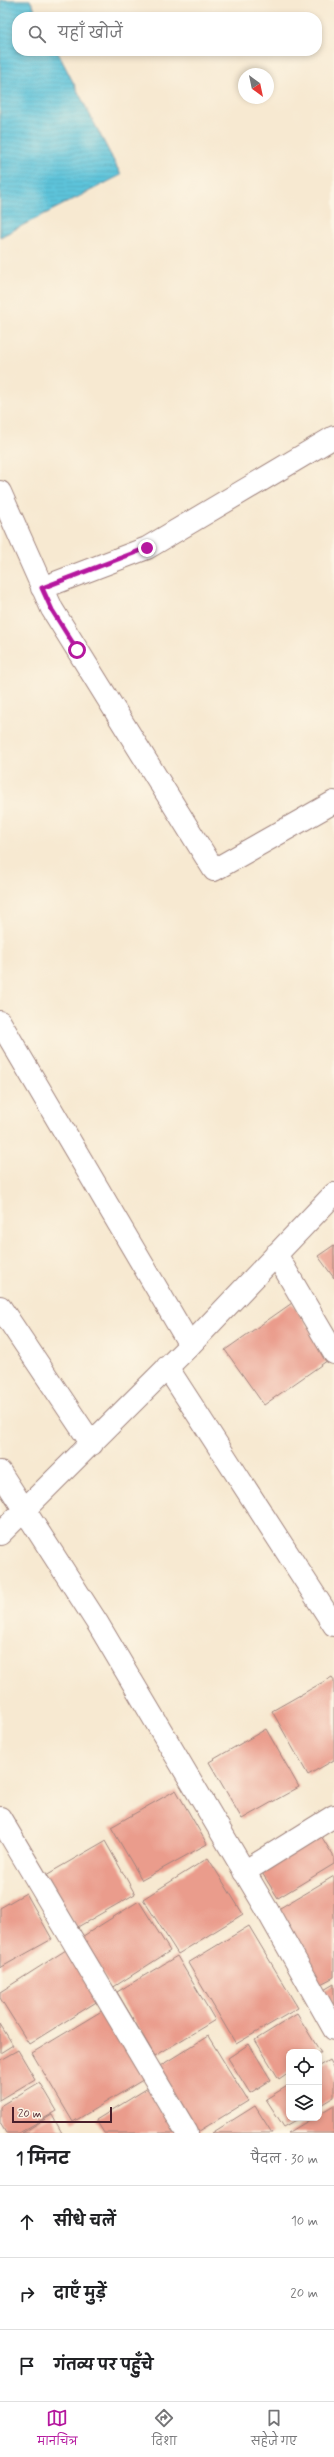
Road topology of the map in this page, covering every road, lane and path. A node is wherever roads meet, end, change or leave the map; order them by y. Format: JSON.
{"nodes":[{"id":1,"x":334,"y":436,"type":"edge"},
{"id":2,"x":0,"y":492,"type":"edge"},
{"id":3,"x":42,"y":588,"type":"junction"},
{"id":4,"x":334,"y":802,"type":"edge"},
{"id":5,"x":0,"y":1022,"type":"edge"},
{"id":6,"x":334,"y":1194,"type":"edge"},
{"id":7,"x":276,"y":1254,"type":"junction"},
{"id":8,"x":0,"y":1307,"type":"edge"},
{"id":9,"x":190,"y":1345,"type":"junction"},
{"id":10,"x":334,"y":1353,"type":"edge"},
{"id":11,"x":167,"y":1367,"type":"junction"},
{"id":12,"x":92,"y":1444,"type":"junction"},
{"id":13,"x":0,"y":1472,"type":"edge"},
{"id":14,"x":23,"y":1510,"type":"junction"},
{"id":15,"x":0,"y":1534,"type":"edge"},
{"id":16,"x":334,"y":1625,"type":"edge"},
{"id":17,"x":334,"y":1816,"type":"edge"},
{"id":18,"x":0,"y":1818,"type":"edge"},
{"id":19,"x":244,"y":1872,"type":"junction"},
{"id":20,"x":334,"y":2029,"type":"edge"},
{"id":21,"x":187,"y":2133,"type":"edge"}],
"edges":[{"from":1,"to":3,"type":"street"},
{"from":2,"to":3,"type":"street"},
{"from":3,"to":4,"type":"street"},
{"from":5,"to":9,"type":"street"},
{"from":6,"to":7,"type":"street"},
{"from":7,"to":9,"type":"street"},
{"from":7,"to":10,"type":"street"},
{"from":8,"to":12,"type":"street"},
{"from":9,"to":11,"type":"street"},
{"from":11,"to":12,"type":"street"},
{"from":11,"to":16,"type":"street"},
{"from":12,"to":14,"type":"street"},
{"from":13,"to":14,"type":"street"},
{"from":14,"to":15,"type":"street"},
{"from":14,"to":19,"type":"street"},
{"from":17,"to":19,"type":"street"},
{"from":18,"to":21,"type":"street"},
{"from":19,"to":20,"type":"street"}]}
